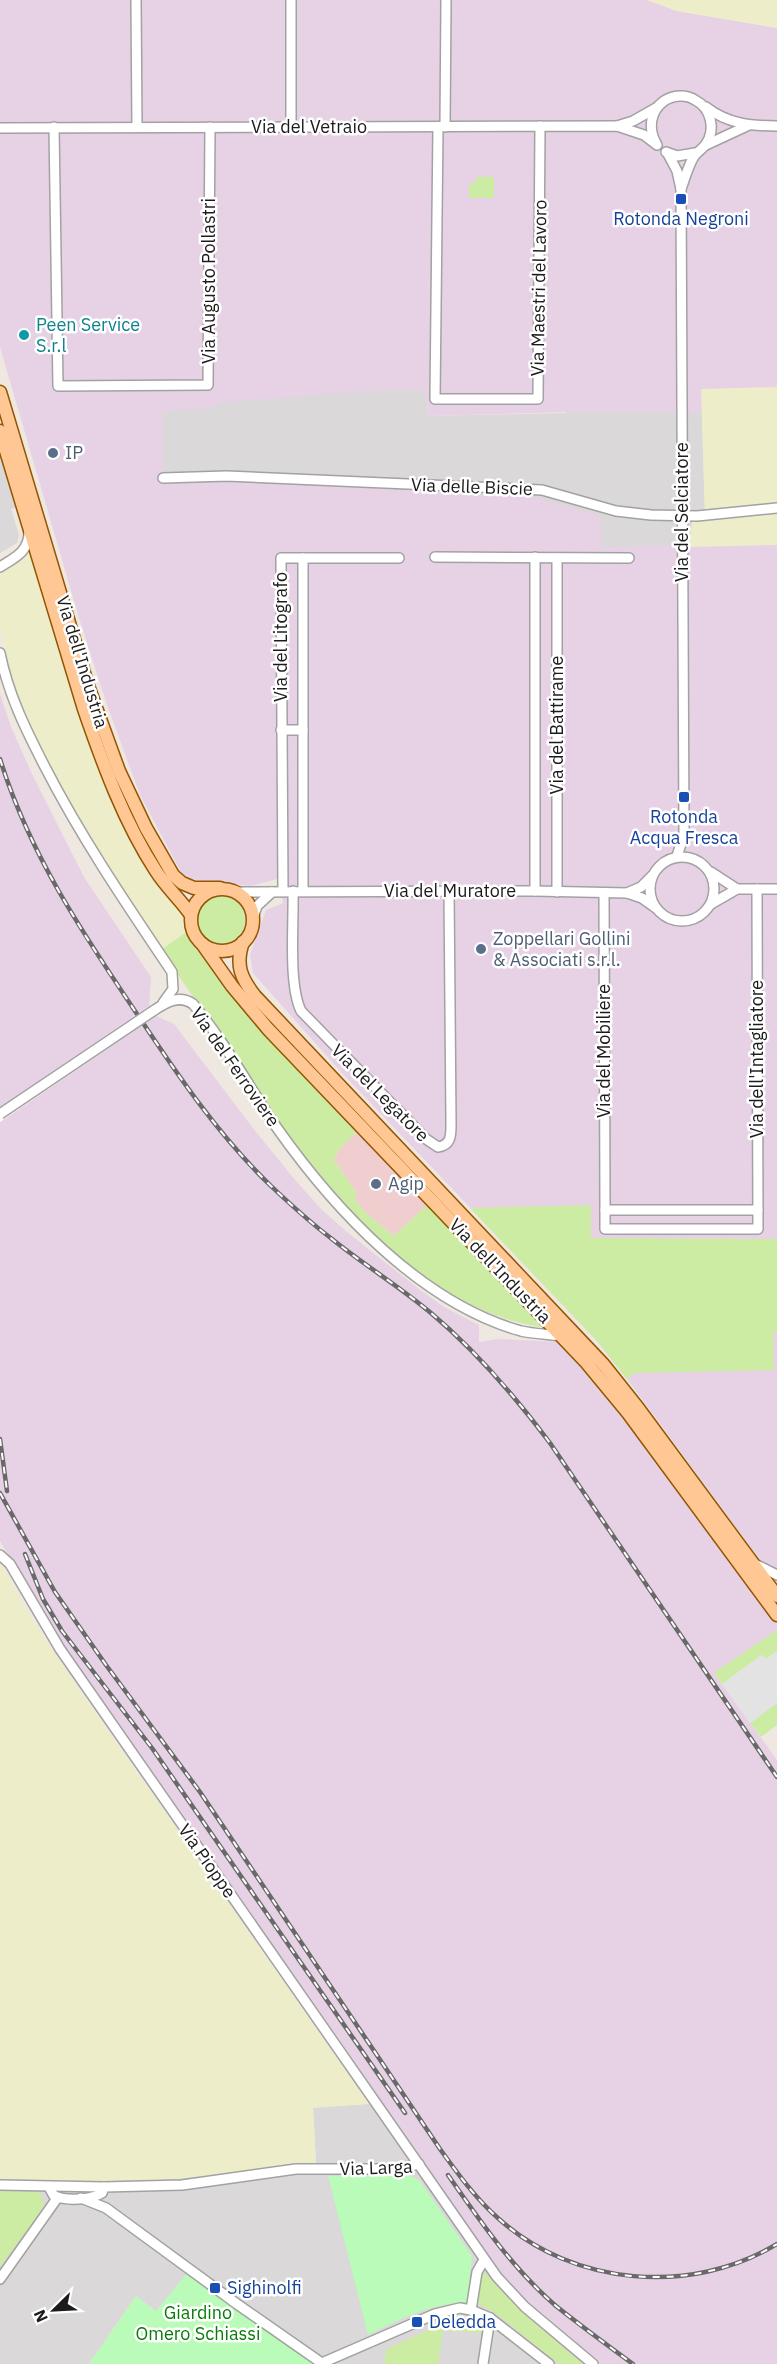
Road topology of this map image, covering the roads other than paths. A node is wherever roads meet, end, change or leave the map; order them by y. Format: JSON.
{"nodes":[{"id":1,"x":136,"y":0,"type":"edge"},
{"id":2,"x":291,"y":0,"type":"edge"},
{"id":3,"x":446,"y":0,"type":"edge"},
{"id":4,"x":658,"y":106,"type":"junction"},
{"id":5,"x":703,"y":106,"type":"junction"},
{"id":6,"x":442,"y":126,"type":"junction"},
{"id":7,"x":540,"y":126,"type":"junction"},
{"id":8,"x":617,"y":126,"type":"junction"},
{"id":9,"x":747,"y":126,"type":"junction"},
{"id":10,"x":777,"y":126,"type":"edge"},
{"id":11,"x":54,"y":127,"type":"junction"},
{"id":12,"x":137,"y":127,"type":"junction"},
{"id":13,"x":210,"y":127,"type":"junction"},
{"id":14,"x":291,"y":127,"type":"junction"},
{"id":15,"x":0,"y":128,"type":"edge"},
{"id":16,"x":705,"y":145,"type":"junction"},
{"id":17,"x":657,"y":146,"type":"junction"},
{"id":18,"x":695,"y":153,"type":"junction"},
{"id":19,"x":668,"y":154,"type":"junction"},
{"id":20,"x":681,"y":189,"type":"junction"},
{"id":21,"x":0,"y":392,"type":"edge"},
{"id":22,"x":0,"y":431,"type":"edge"},
{"id":23,"x":163,"y":478,"type":"dead end"},
{"id":24,"x":777,"y":508,"type":"edge"},
{"id":25,"x":682,"y":516,"type":"junction"},
{"id":26,"x":29,"y":527,"type":"junction"},
{"id":27,"x":435,"y":557,"type":"dead end"},
{"id":28,"x":303,"y":558,"type":"junction"},
{"id":29,"x":399,"y":558,"type":"dead end"},
{"id":30,"x":535,"y":558,"type":"junction"},
{"id":31,"x":557,"y":558,"type":"junction"},
{"id":32,"x":629,"y":558,"type":"dead end"},
{"id":33,"x":0,"y":567,"type":"edge"},
{"id":34,"x":0,"y":653,"type":"edge"},
{"id":35,"x":281,"y":730,"type":"junction"},
{"id":36,"x":303,"y":730,"type":"junction"},
{"id":37,"x":684,"y":835,"type":"junction"},
{"id":38,"x":677,"y":856,"type":"junction"},
{"id":39,"x":693,"y":858,"type":"junction"},
{"id":40,"x":710,"y":871,"type":"junction"},
{"id":41,"x":652,"y":876,"type":"junction"},
{"id":42,"x":220,"y":888,"type":"junction"},
{"id":43,"x":737,"y":889,"type":"junction"},
{"id":44,"x":757,"y":889,"type":"junction"},
{"id":45,"x":777,"y":889,"type":"edge"},
{"id":46,"x":236,"y":891,"type":"junction"},
{"id":47,"x":293,"y":891,"type":"junction"},
{"id":48,"x":449,"y":891,"type":"junction"},
{"id":49,"x":535,"y":891,"type":"junction"},
{"id":50,"x":272,"y":892,"type":"junction"},
{"id":51,"x":557,"y":892,"type":"junction"},
{"id":52,"x":604,"y":893,"type":"junction"},
{"id":53,"x":627,"y":893,"type":"junction"},
{"id":54,"x":711,"y":904,"type":"junction"},
{"id":55,"x":656,"y":908,"type":"junction"},
{"id":56,"x":190,"y":915,"type":"junction"},
{"id":57,"x":253,"y":918,"type":"junction"},
{"id":58,"x":243,"y":942,"type":"junction"},
{"id":59,"x":203,"y":945,"type":"junction"},
{"id":60,"x":162,"y":1005,"type":"junction"},
{"id":61,"x":0,"y":1114,"type":"edge"},
{"id":62,"x":605,"y":1210,"type":"junction"},
{"id":63,"x":758,"y":1210,"type":"junction"},
{"id":64,"x":758,"y":1229,"type":"joint"},
{"id":65,"x":561,"y":1336,"type":"junction"},
{"id":66,"x":0,"y":1555,"type":"edge"},
{"id":67,"x":753,"y":1563,"type":"junction"},
{"id":68,"x":777,"y":1575,"type":"edge"},
{"id":69,"x":775,"y":1597,"type":"edge"},
{"id":70,"x":777,"y":1615,"type":"edge"},
{"id":71,"x":419,"y":2164,"type":"junction"},
{"id":72,"x":0,"y":2186,"type":"edge"},
{"id":73,"x":49,"y":2187,"type":"junction"},
{"id":74,"x":104,"y":2187,"type":"junction"},
{"id":75,"x":58,"y":2198,"type":"junction"},
{"id":76,"x":81,"y":2198,"type":"junction"},
{"id":77,"x":484,"y":2260,"type":"junction"},
{"id":78,"x":0,"y":2280,"type":"edge"},
{"id":79,"x":471,"y":2310,"type":"junction"},
{"id":80,"x":490,"y":2318,"type":"junction"},
{"id":81,"x":322,"y":2364,"type":"edge"},
{"id":82,"x":483,"y":2364,"type":"edge"},
{"id":83,"x":549,"y":2364,"type":"edge"},
{"id":84,"x":593,"y":2364,"type":"edge"}],
"edges":[{"from":1,"to":12,"type":"street"},
{"from":2,"to":14,"type":"street"},
{"from":3,"to":6,"type":"street"},
{"from":4,"to":5,"type":"street"},
{"from":4,"to":8,"type":"street","name":"Via del Vetraio"},
{"from":4,"to":17,"type":"street"},
{"from":5,"to":9,"type":"street"},
{"from":5,"to":16,"type":"street"},
{"from":6,"to":7,"type":"street","name":"Via del Vetraio"},
{"from":6,"to":7,"type":"street","name":"Via Maestri del Lavoro"},
{"from":6,"to":14,"type":"street","name":"Via del Vetraio"},
{"from":7,"to":8,"type":"street","name":"Via del Vetraio"},
{"from":8,"to":17,"type":"street","name":"Via del Vetraio"},
{"from":9,"to":10,"type":"street"},
{"from":9,"to":16,"type":"street"},
{"from":11,"to":12,"type":"street","name":"Via del Vetraio"},
{"from":11,"to":13,"type":"street","name":"Via Augusto Pollastri"},
{"from":11,"to":15,"type":"street","name":"Via del Vetraio"},
{"from":12,"to":13,"type":"street","name":"Via del Vetraio"},
{"from":13,"to":14,"type":"street","name":"Via del Vetraio"},
{"from":16,"to":18,"type":"street"},
{"from":17,"to":19,"type":"street"},
{"from":18,"to":19,"type":"street"},
{"from":18,"to":20,"type":"street","name":"Via del Selciatore"},
{"from":19,"to":20,"type":"street","name":"Via del Selciatore"},
{"from":20,"to":25,"type":"street","name":"Via del Selciatore"},
{"from":21,"to":42,"type":"main road","name":"Via dell'Industria"},
{"from":22,"to":26,"type":"main road","name":"Via dell'Industria"},
{"from":23,"to":25,"type":"street","name":"Via delle Biscie"},
{"from":24,"to":25,"type":"street","name":"Via delle Biscie"},
{"from":25,"to":37,"type":"street","name":"Via del Selciatore"},
{"from":26,"to":33,"type":"street"},
{"from":26,"to":56,"type":"main road","name":"Via dell'Industria"},
{"from":27,"to":30,"type":"street"},
{"from":28,"to":29,"type":"street"},
{"from":28,"to":35,"type":"street","name":"Via del Litografo"},
{"from":28,"to":36,"type":"street","name":"Via del Litografo"},
{"from":30,"to":31,"type":"street"},
{"from":30,"to":49,"type":"street","name":"Via del Battirame"},
{"from":31,"to":32,"type":"street"},
{"from":31,"to":51,"type":"street","name":"Via del Battirame"},
{"from":34,"to":60,"type":"street","name":"Via del Ferroviere"},
{"from":35,"to":36,"type":"street"},
{"from":35,"to":47,"type":"street","name":"Via del Litografo"},
{"from":36,"to":47,"type":"street","name":"Via del Litografo"},
{"from":37,"to":38,"type":"street","name":"Via del Selciatore"},
{"from":37,"to":39,"type":"street","name":"Via del Selciatore"},
{"from":38,"to":39,"type":"street"},
{"from":38,"to":41,"type":"street"},
{"from":39,"to":40,"type":"street"},
{"from":40,"to":43,"type":"street"},
{"from":40,"to":54,"type":"street"},
{"from":41,"to":53,"type":"street"},
{"from":41,"to":55,"type":"street"},
{"from":42,"to":46,"type":"main road"},
{"from":42,"to":56,"type":"main road"},
{"from":43,"to":44,"type":"street"},
{"from":43,"to":54,"type":"street"},
{"from":44,"to":45,"type":"street"},
{"from":44,"to":63,"type":"street","name":"Via dell'Intagliatore"},
{"from":46,"to":50,"type":"street","name":"Via del Muratore"},
{"from":46,"to":57,"type":"main road"},
{"from":47,"to":48,"type":"street","name":"Via del Muratore"},
{"from":47,"to":48,"type":"street","name":"Via del Legatore"},
{"from":47,"to":50,"type":"street","name":"Via del Muratore"},
{"from":48,"to":49,"type":"street","name":"Via del Muratore"},
{"from":49,"to":51,"type":"street","name":"Via del Muratore"},
{"from":50,"to":57,"type":"street"},
{"from":51,"to":52,"type":"street","name":"Via del Muratore"},
{"from":52,"to":53,"type":"street","name":"Via del Muratore"},
{"from":52,"to":62,"type":"street","name":"Via del Mobiliere"},
{"from":53,"to":55,"type":"street","name":"Via del Muratore"},
{"from":54,"to":55,"type":"street"},
{"from":56,"to":59,"type":"main road"},
{"from":57,"to":58,"type":"main road"},
{"from":58,"to":59,"type":"main road"},
{"from":58,"to":67,"type":"main road","name":"Via dell'Industria"},
{"from":59,"to":65,"type":"main road","name":"Via dell'Industria"},
{"from":60,"to":61,"type":"street","bridge":true},
{"from":60,"to":65,"type":"street","name":"Via del Ferroviere"},
{"from":62,"to":63,"type":"street"},
{"from":62,"to":64,"type":"street","name":"Via del Mobiliere"},
{"from":63,"to":64,"type":"street","name":"Via dell'Intagliatore"},
{"from":65,"to":69,"type":"main road","name":"Via dell'Industria"},
{"from":66,"to":71,"type":"street","name":"Via Pioppe"},
{"from":67,"to":68,"type":"street"},
{"from":67,"to":69,"type":"main road","name":"Via dell'Industria"},
{"from":69,"to":70,"type":"main road","name":"Via dell'Industria"},
{"from":71,"to":74,"type":"street","name":"Via Larga"},
{"from":71,"to":77,"type":"street","name":"Via Larga"},
{"from":72,"to":73,"type":"street","name":"Via Larga"},
{"from":73,"to":74,"type":"street","name":"Via Larga"},
{"from":73,"to":75,"type":"street"},
{"from":74,"to":76,"type":"street","name":"Via Larga"},
{"from":75,"to":76,"type":"street","name":"Via Larga"},
{"from":75,"to":78,"type":"street"},
{"from":76,"to":81,"type":"street"},
{"from":77,"to":79,"type":"street"},
{"from":77,"to":84,"type":"street","name":"Via Larga"},
{"from":79,"to":80,"type":"street"},
{"from":79,"to":81,"type":"street"},
{"from":80,"to":82,"type":"street"},
{"from":80,"to":83,"type":"street"}]}
